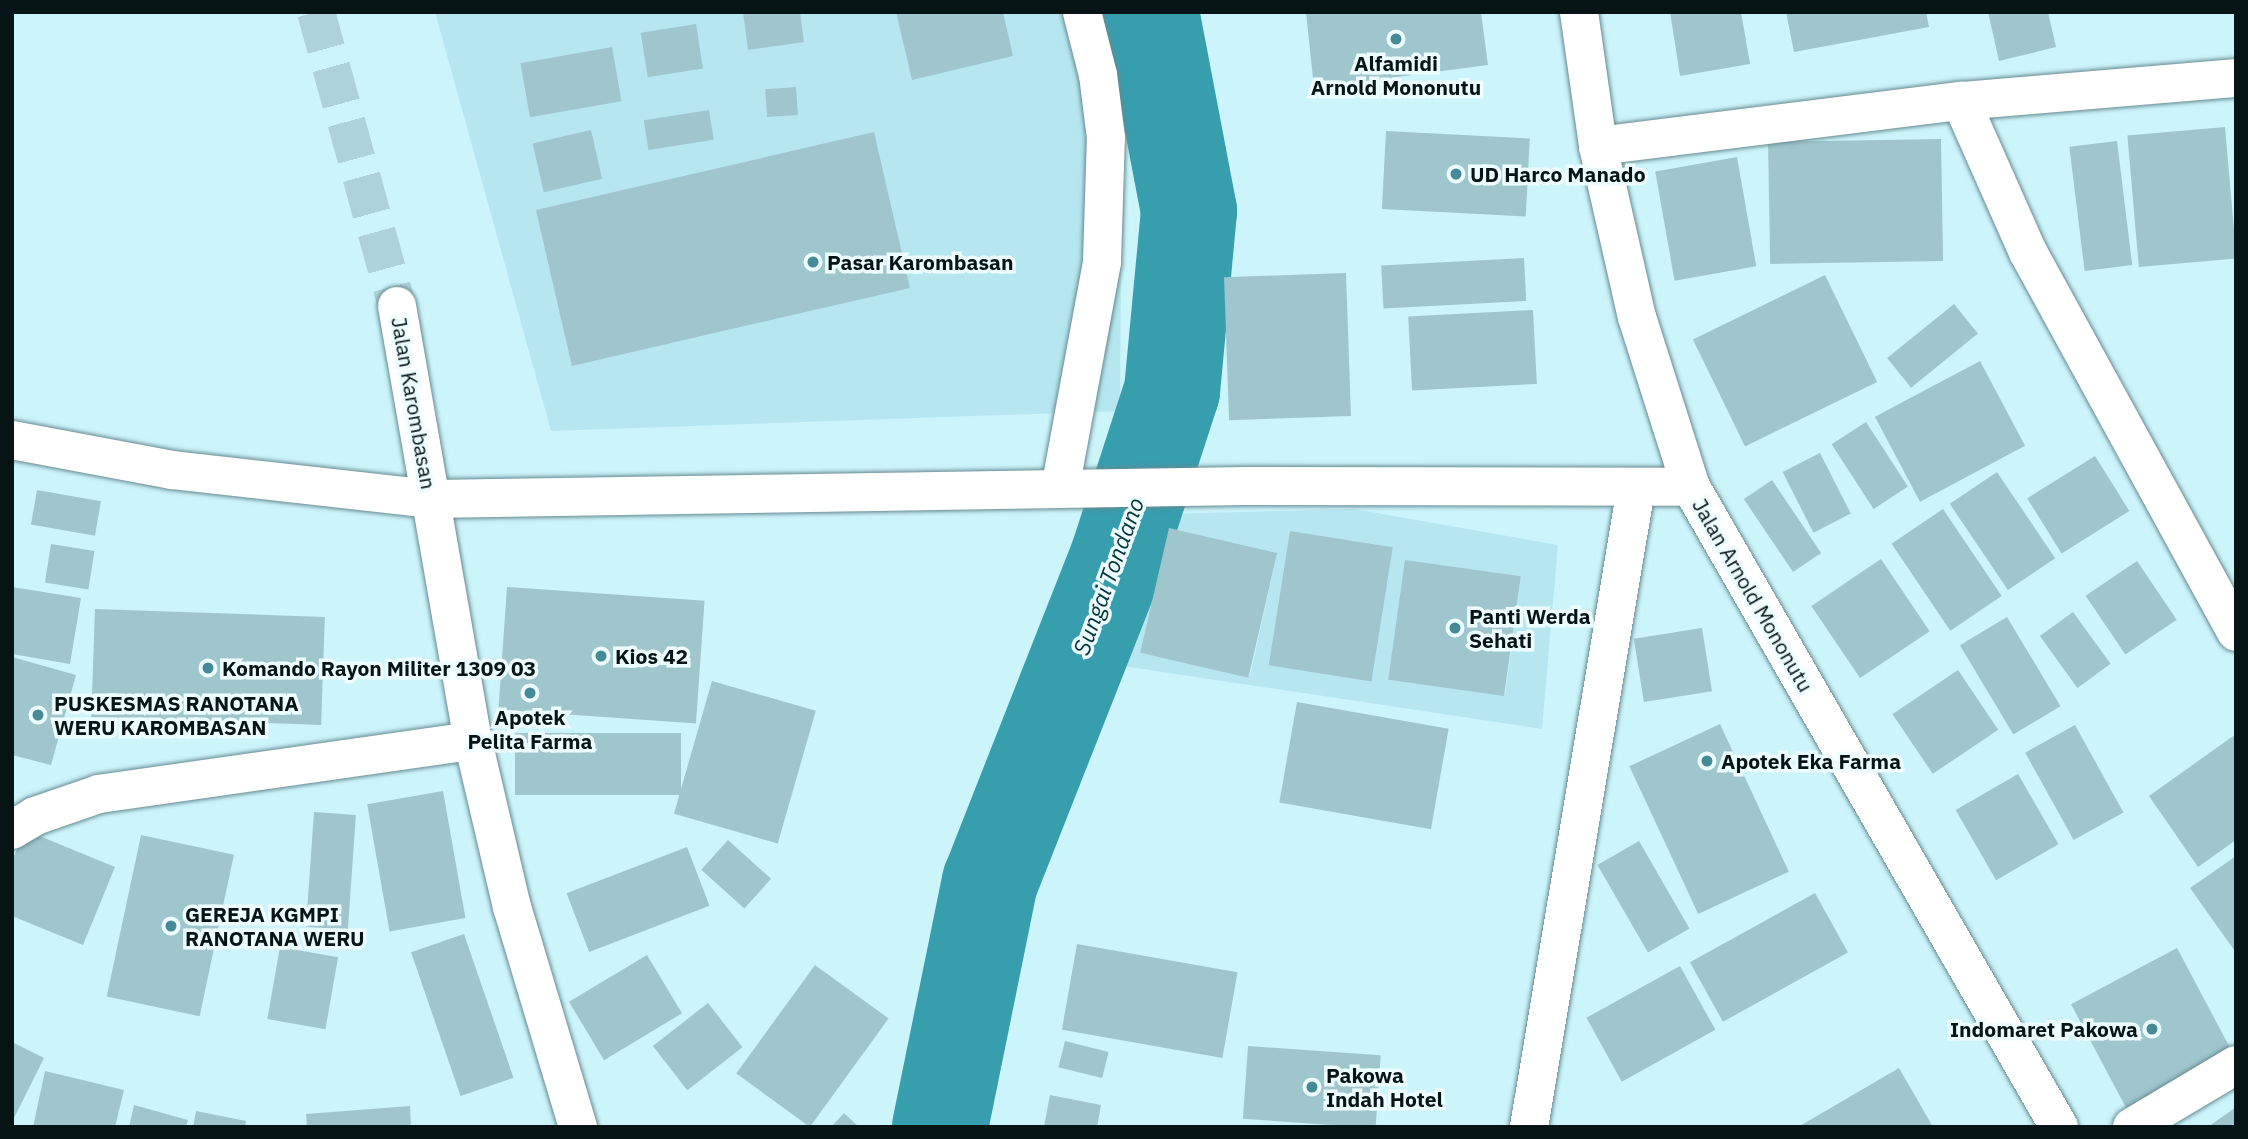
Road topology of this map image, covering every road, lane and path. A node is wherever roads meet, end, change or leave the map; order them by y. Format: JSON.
{"nodes":[{"id":1,"x":1082,"y":12,"type":"edge"},
{"id":2,"x":1580,"y":12,"type":"edge"},
{"id":3,"x":2236,"y":78,"type":"edge"},
{"id":4,"x":1961,"y":101,"type":"junction"},
{"id":5,"x":1598,"y":146,"type":"junction"},
{"id":6,"x":397,"y":306,"type":"tunnel mouth"},
{"id":7,"x":12,"y":440,"type":"edge"},
{"id":8,"x":1691,"y":487,"type":"junction"},
{"id":9,"x":1636,"y":488,"type":"junction"},
{"id":10,"x":1067,"y":489,"type":"junction"},
{"id":11,"x":431,"y":499,"type":"junction"},
{"id":12,"x":2236,"y":632,"type":"edge"},
{"id":13,"x":473,"y":740,"type":"junction"},
{"id":14,"x":12,"y":830,"type":"edge"},
{"id":15,"x":2236,"y":1065,"type":"edge"},
{"id":16,"x":565,"y":1092,"type":"junction"},
{"id":17,"x":578,"y":1127,"type":"edge"},
{"id":18,"x":596,"y":1127,"type":"edge"},
{"id":19,"x":1529,"y":1127,"type":"edge"},
{"id":20,"x":2059,"y":1127,"type":"edge"},
{"id":21,"x":2132,"y":1127,"type":"edge"}],
"edges":[{"from":1,"to":10,"type":"street"},
{"from":2,"to":5,"type":"street","name":"Jalan Arnold Mononutu"},
{"from":3,"to":4,"type":"street"},
{"from":4,"to":5,"type":"street"},
{"from":4,"to":12,"type":"street"},
{"from":5,"to":8,"type":"street","name":"Jalan Arnold Mononutu"},
{"from":6,"to":11,"type":"street","name":"Jalan Karombasan"},
{"from":7,"to":11,"type":"street"},
{"from":8,"to":9,"type":"street"},
{"from":8,"to":20,"type":"street","name":"Jalan Arnold Mononutu"},
{"from":9,"to":10,"type":"street"},
{"from":9,"to":19,"type":"street"},
{"from":10,"to":11,"type":"street"},
{"from":11,"to":13,"type":"street","name":"Jalan Karombasan"},
{"from":13,"to":14,"type":"street"},
{"from":13,"to":16,"type":"street","name":"Jalan Karombasan"},
{"from":15,"to":21,"type":"street"},
{"from":16,"to":17,"type":"street","name":"Jalan Karombasan"},
{"from":16,"to":18,"type":"street"}]}
